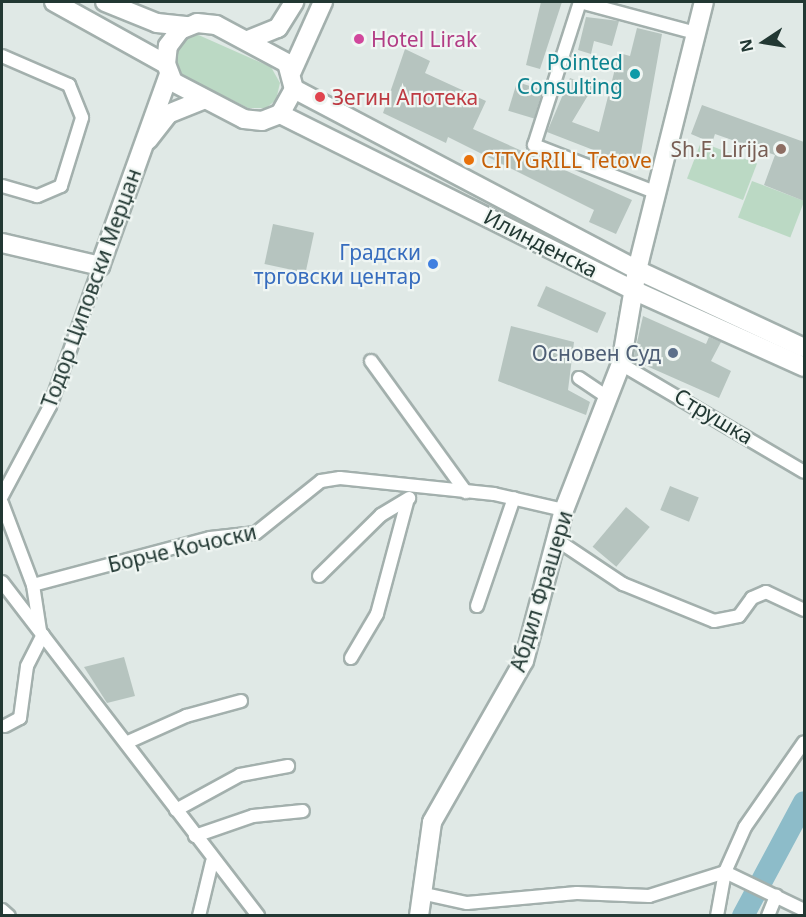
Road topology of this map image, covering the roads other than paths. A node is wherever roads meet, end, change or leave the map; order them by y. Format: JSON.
{"nodes":[{"id":1,"x":54,"y":2,"type":"edge"},
{"id":2,"x":105,"y":2,"type":"edge"},
{"id":3,"x":294,"y":2,"type":"edge"},
{"id":4,"x":322,"y":2,"type":"edge"},
{"id":5,"x":580,"y":2,"type":"edge"},
{"id":6,"x":704,"y":2,"type":"edge"},
{"id":7,"x":125,"y":7,"type":"edge"},
{"id":8,"x":188,"y":26,"type":"junction"},
{"id":9,"x":696,"y":33,"type":"junction"},
{"id":10,"x":248,"y":40,"type":"junction"},
{"id":11,"x":2,"y":56,"type":"edge"},
{"id":12,"x":167,"y":69,"type":"junction"},
{"id":13,"x":292,"y":71,"type":"junction"},
{"id":14,"x":294,"y":89,"type":"junction"},
{"id":15,"x":202,"y":100,"type":"junction"},
{"id":16,"x":280,"y":114,"type":"junction"},
{"id":17,"x":140,"y":151,"type":"junction"},
{"id":18,"x":2,"y":186,"type":"edge"},
{"id":19,"x":657,"y":193,"type":"junction"},
{"id":20,"x":2,"y":243,"type":"edge"},
{"id":21,"x":100,"y":266,"type":"junction"},
{"id":22,"x":637,"y":270,"type":"junction"},
{"id":23,"x":633,"y":290,"type":"junction"},
{"id":24,"x":804,"y":348,"type":"edge"},
{"id":25,"x":371,"y":361,"type":"dead end"},
{"id":26,"x":621,"y":364,"type":"junction"},
{"id":27,"x":804,"y":366,"type":"edge"},
{"id":28,"x":579,"y":378,"type":"dead end"},
{"id":29,"x":607,"y":397,"type":"junction"},
{"id":30,"x":804,"y":472,"type":"edge"},
{"id":31,"x":414,"y":486,"type":"junction"},
{"id":32,"x":466,"y":492,"type":"junction"},
{"id":33,"x":2,"y":496,"type":"edge"},
{"id":34,"x":514,"y":498,"type":"junction"},
{"id":35,"x":2,"y":502,"type":"edge"},
{"id":36,"x":407,"y":502,"type":"junction"},
{"id":37,"x":564,"y":510,"type":"junction"},
{"id":38,"x":560,"y":542,"type":"junction"},
{"id":39,"x":319,"y":576,"type":"dead end"},
{"id":40,"x":2,"y":582,"type":"edge"},
{"id":41,"x":33,"y":585,"type":"junction"},
{"id":42,"x":477,"y":606,"type":"dead end"},
{"id":43,"x":804,"y":610,"type":"edge"},
{"id":44,"x":42,"y":633,"type":"junction"},
{"id":45,"x":351,"y":658,"type":"dead end"},
{"id":46,"x":241,"y":701,"type":"dead end"},
{"id":47,"x":5,"y":726,"type":"dead end"},
{"id":48,"x":128,"y":742,"type":"junction"},
{"id":49,"x":804,"y":742,"type":"edge"},
{"id":50,"x":288,"y":766,"type":"dead end"},
{"id":51,"x":176,"y":810,"type":"junction"},
{"id":52,"x":303,"y":811,"type":"dead end"},
{"id":53,"x":195,"y":836,"type":"junction"},
{"id":54,"x":212,"y":862,"type":"junction"},
{"id":55,"x":731,"y":875,"type":"junction"},
{"id":56,"x":771,"y":893,"type":"junction"},
{"id":57,"x":425,"y":894,"type":"junction"},
{"id":58,"x":2,"y":910,"type":"edge"},
{"id":59,"x":804,"y":910,"type":"edge"},
{"id":60,"x":9,"y":915,"type":"edge"},
{"id":61,"x":199,"y":915,"type":"edge"},
{"id":62,"x":258,"y":915,"type":"edge"},
{"id":63,"x":419,"y":915,"type":"edge"},
{"id":64,"x":717,"y":915,"type":"edge"},
{"id":65,"x":768,"y":915,"type":"edge"}],
"edges":[{"from":1,"to":12,"type":"main road"},
{"from":2,"to":7,"type":"main road"},
{"from":3,"to":10,"type":"main road"},
{"from":4,"to":13,"type":"main road"},
{"from":5,"to":9,"type":"street"},
{"from":5,"to":19,"type":"street"},
{"from":6,"to":9,"type":"main road","name":"Абдил Фрашери"},
{"from":7,"to":8,"type":"main road"},
{"from":8,"to":10,"type":"main road"},
{"from":8,"to":12,"type":"main road"},
{"from":9,"to":19,"type":"main road","name":"Абдил Фрашери"},
{"from":10,"to":13,"type":"main road"},
{"from":11,"to":18,"type":"street"},
{"from":12,"to":15,"type":"main road"},
{"from":12,"to":17,"type":"main road","name":"Тодор Циповски Мерџан"},
{"from":13,"to":14,"type":"main road"},
{"from":14,"to":16,"type":"main road"},
{"from":14,"to":22,"type":"main road","name":"Илинденска"},
{"from":15,"to":16,"type":"main road"},
{"from":15,"to":17,"type":"main road"},
{"from":16,"to":23,"type":"main road","name":"Илинденска"},
{"from":17,"to":21,"type":"main road","name":"Тодор Циповски Мерџан"},
{"from":19,"to":22,"type":"main road","name":"Абдил Фрашери"},
{"from":20,"to":21,"type":"main road"},
{"from":21,"to":33,"type":"street","name":"Тодор Циповски Мерџан"},
{"from":22,"to":23,"type":"main road","name":"Абдил Фрашери"},
{"from":22,"to":24,"type":"main road","name":"Илинденска"},
{"from":23,"to":26,"type":"main road","name":"Абдил Фрашери"},
{"from":23,"to":27,"type":"main road","name":"Илинденска"},
{"from":25,"to":32,"type":"street"},
{"from":26,"to":29,"type":"main road","name":"Абдил Фрашери"},
{"from":26,"to":30,"type":"street","name":"Струшка"},
{"from":28,"to":29,"type":"street"},
{"from":29,"to":37,"type":"main road","name":"Абдил Фрашери"},
{"from":31,"to":32,"type":"street","name":"Борче Кочоски"},
{"from":31,"to":36,"type":"street"},
{"from":31,"to":41,"type":"street","name":"Борче Кочоски"},
{"from":32,"to":34,"type":"street","name":"Борче Кочоски"},
{"from":34,"to":37,"type":"street","name":"Борче Кочоски"},
{"from":34,"to":42,"type":"street"},
{"from":35,"to":41,"type":"street"},
{"from":36,"to":39,"type":"street"},
{"from":36,"to":45,"type":"street"},
{"from":37,"to":38,"type":"main road","name":"Абдил Фрашери"},
{"from":38,"to":43,"type":"street"},
{"from":38,"to":57,"type":"main road","name":"Абдил Фрашери"},
{"from":40,"to":44,"type":"street"},
{"from":41,"to":44,"type":"street"},
{"from":44,"to":47,"type":"street"},
{"from":44,"to":48,"type":"street"},
{"from":46,"to":48,"type":"street"},
{"from":48,"to":51,"type":"street"},
{"from":49,"to":55,"type":"street"},
{"from":50,"to":51,"type":"street"},
{"from":51,"to":53,"type":"street"},
{"from":52,"to":53,"type":"street"},
{"from":53,"to":54,"type":"street"},
{"from":54,"to":61,"type":"street"},
{"from":54,"to":62,"type":"street"},
{"from":55,"to":56,"type":"street"},
{"from":55,"to":57,"type":"street"},
{"from":55,"to":64,"type":"street"},
{"from":56,"to":59,"type":"street"},
{"from":56,"to":65,"type":"street"},
{"from":57,"to":63,"type":"main road","name":"Абдил Фрашери"},
{"from":58,"to":60,"type":"street"}]}
